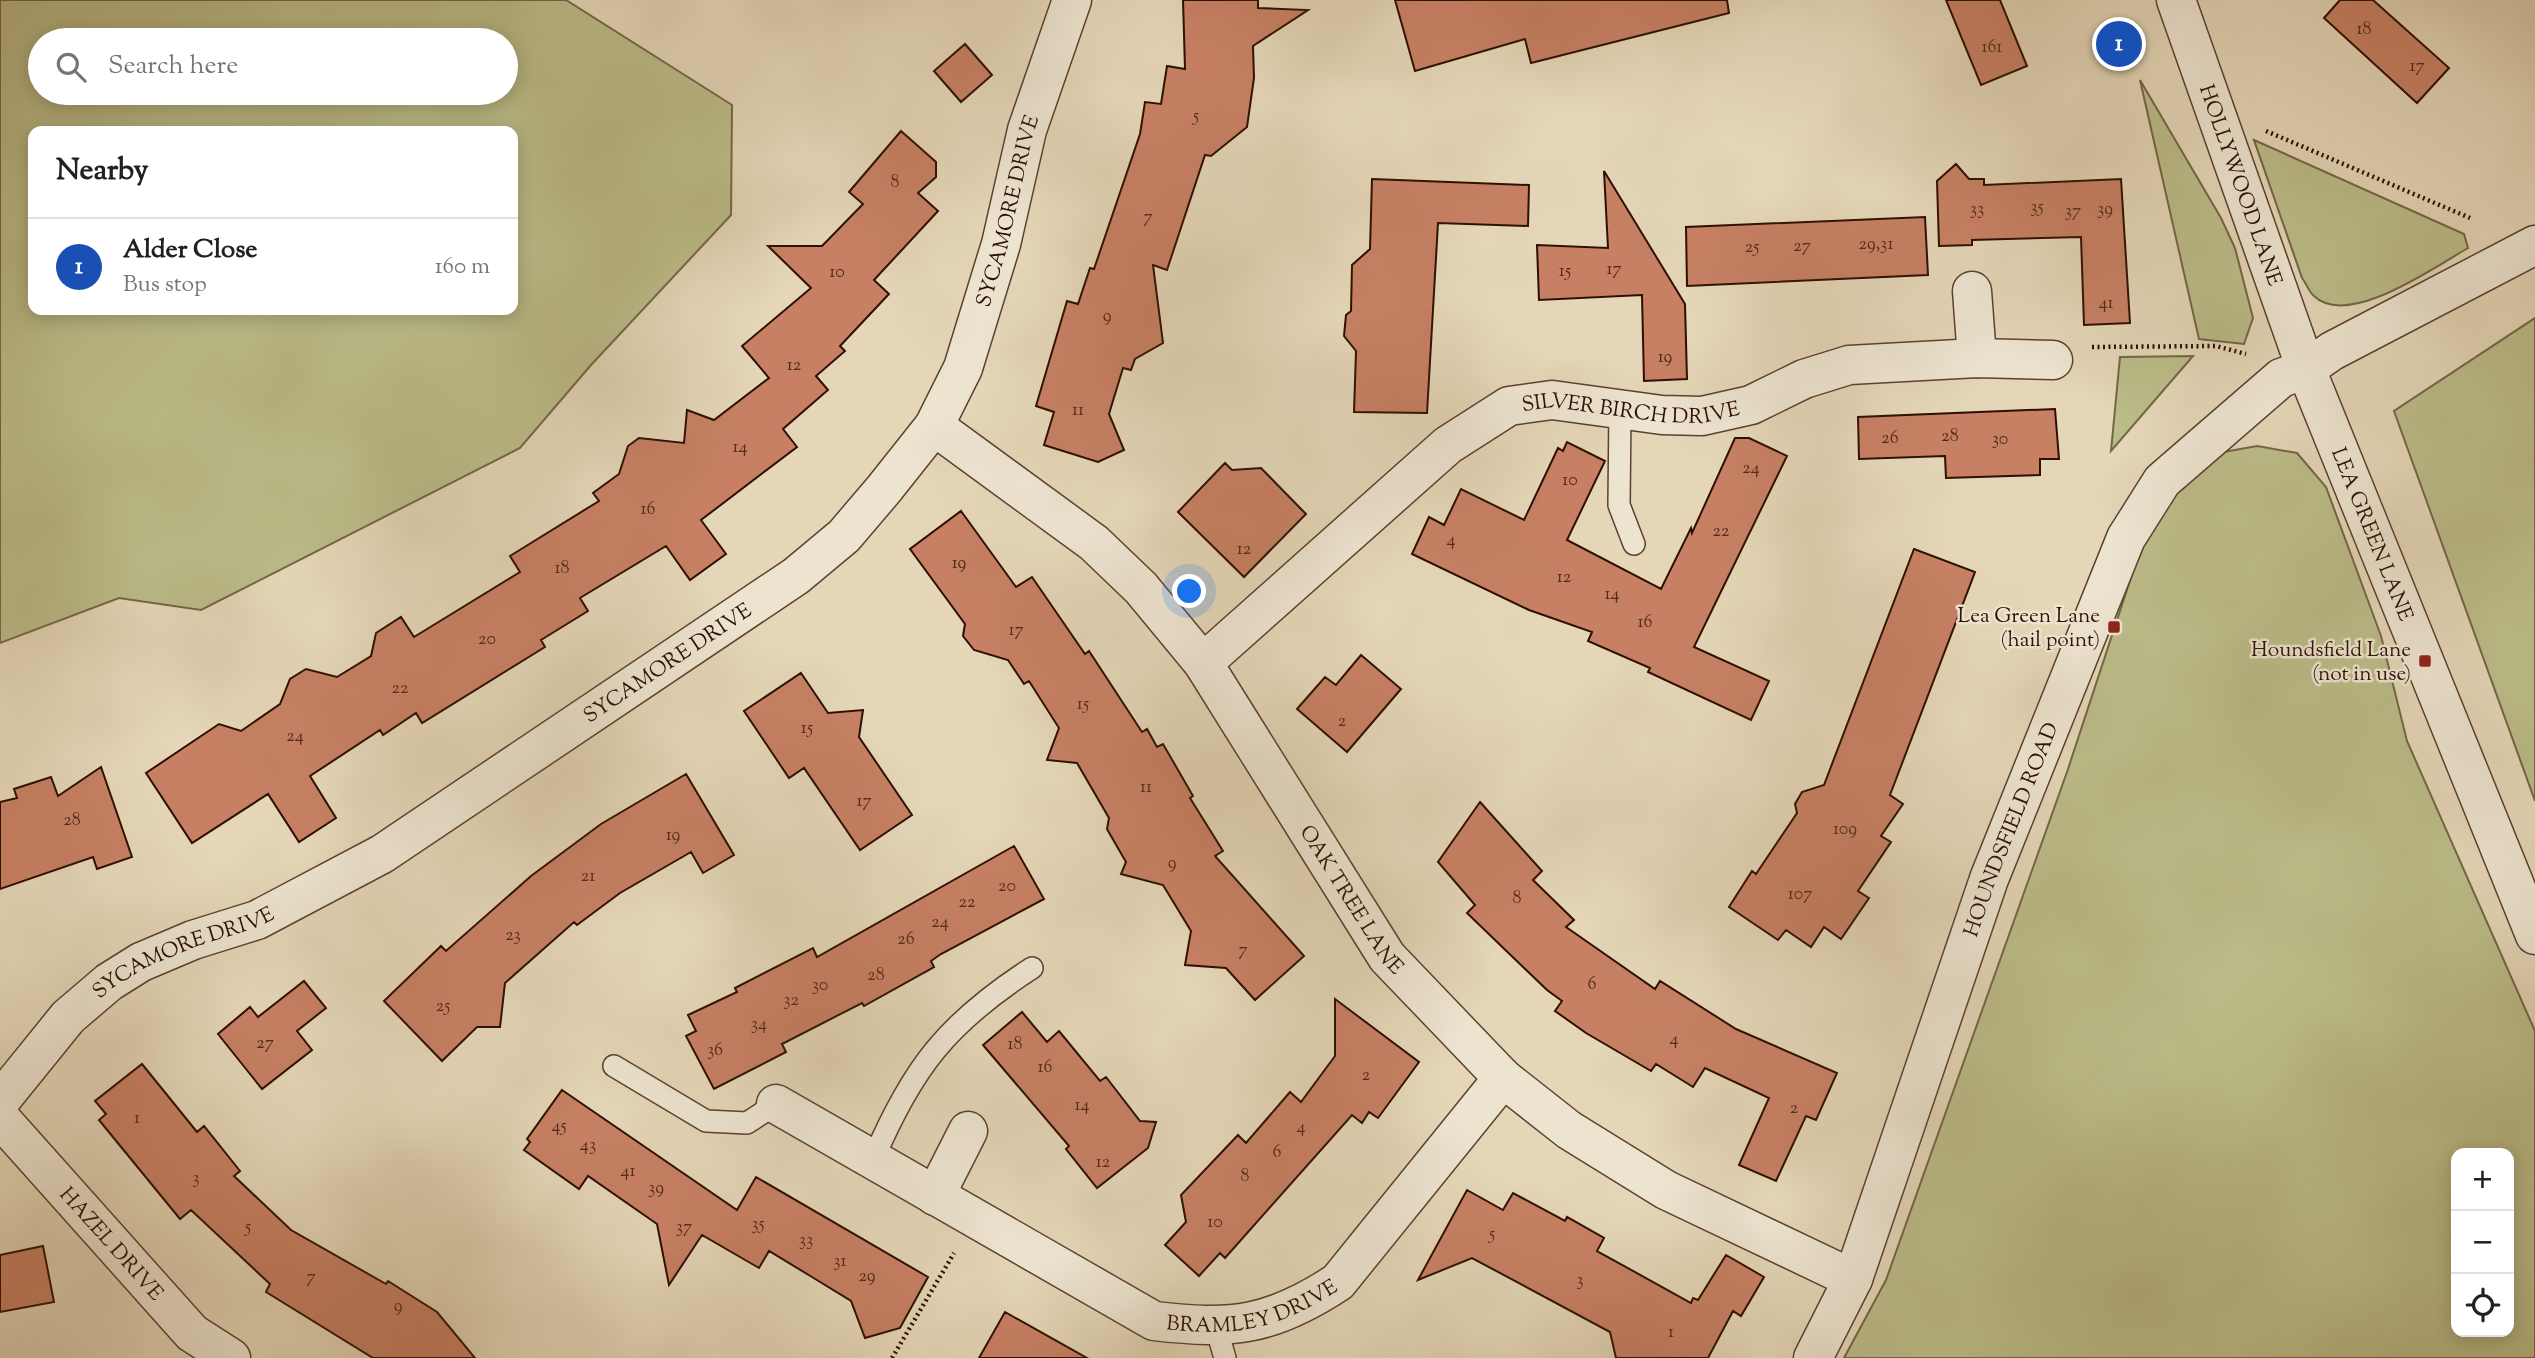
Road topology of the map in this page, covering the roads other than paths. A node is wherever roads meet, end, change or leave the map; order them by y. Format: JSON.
{"nodes":[{"id":1,"x":1072,"y":0,"type":"edge"},
{"id":2,"x":2176,"y":0,"type":"edge"},
{"id":3,"x":2535,"y":245,"type":"edge"},
{"id":4,"x":1972,"y":291,"type":"dead end"},
{"id":5,"x":1977,"y":358,"type":"junction"},
{"id":6,"x":2053,"y":360,"type":"road end"},
{"id":7,"x":2306,"y":369,"type":"junction"},
{"id":8,"x":1620,"y":409,"type":"junction"},
{"id":9,"x":934,"y":426,"type":"junction"},
{"id":10,"x":1634,"y":544,"type":"dead end"},
{"id":11,"x":1203,"y":663,"type":"junction"},
{"id":12,"x":2535,"y":935,"type":"edge"},
{"id":13,"x":1031,"y":968,"type":"dead end"},
{"id":14,"x":614,"y":1066,"type":"dead end"},
{"id":15,"x":1503,"y":1078,"type":"junction"},
{"id":16,"x":0,"y":1101,"type":"edge"},
{"id":17,"x":776,"y":1104,"type":"joint"},
{"id":18,"x":0,"y":1118,"type":"edge"},
{"id":19,"x":968,"y":1131,"type":"dead end"},
{"id":20,"x":873,"y":1160,"type":"junction"},
{"id":21,"x":935,"y":1196,"type":"junction"},
{"id":22,"x":1853,"y":1279,"type":"junction"},
{"id":23,"x":1220,"y":1342,"type":"edge"},
{"id":24,"x":231,"y":1358,"type":"edge"},
{"id":25,"x":1812,"y":1358,"type":"edge"}],
"edges":[{"from":1,"to":9,"type":"street","name":"SYCAMORE DRIVE"},
{"from":2,"to":7,"type":"street","name":"HOLLYWOOD LANE"},
{"from":3,"to":7,"type":"street","name":"HOUNDSFIELD ROAD"},
{"from":4,"to":5,"type":"street"},
{"from":5,"to":6,"type":"street","name":"SILVER BIRCH DRIVE"},
{"from":5,"to":8,"type":"street","name":"SILVER BIRCH DRIVE"},
{"from":7,"to":12,"type":"street","name":"LEA GREEN LANE"},
{"from":7,"to":22,"type":"street","name":"HOUNDSFIELD ROAD"},
{"from":8,"to":10,"type":"lane"},
{"from":8,"to":11,"type":"street","name":"SILVER BIRCH DRIVE"},
{"from":9,"to":11,"type":"street","name":"OAK TREE LANE"},
{"from":9,"to":16,"type":"street","name":"SYCAMORE DRIVE"},
{"from":11,"to":15,"type":"street","name":"OAK TREE LANE"},
{"from":13,"to":20,"type":"lane"},
{"from":14,"to":17,"type":"lane"},
{"from":15,"to":22,"type":"street","name":"OAK TREE LANE"},
{"from":15,"to":23,"type":"street","name":"BRAMLEY DRIVE"},
{"from":17,"to":20,"type":"street","name":"BRAMLEY DRIVE"},
{"from":18,"to":24,"type":"street","name":"HAZEL DRIVE"},
{"from":19,"to":21,"type":"street"},
{"from":20,"to":21,"type":"street","name":"BRAMLEY DRIVE"},
{"from":21,"to":23,"type":"street","name":"BRAMLEY DRIVE"},
{"from":22,"to":25,"type":"street","name":"HOUNDSFIELD ROAD"}]}
